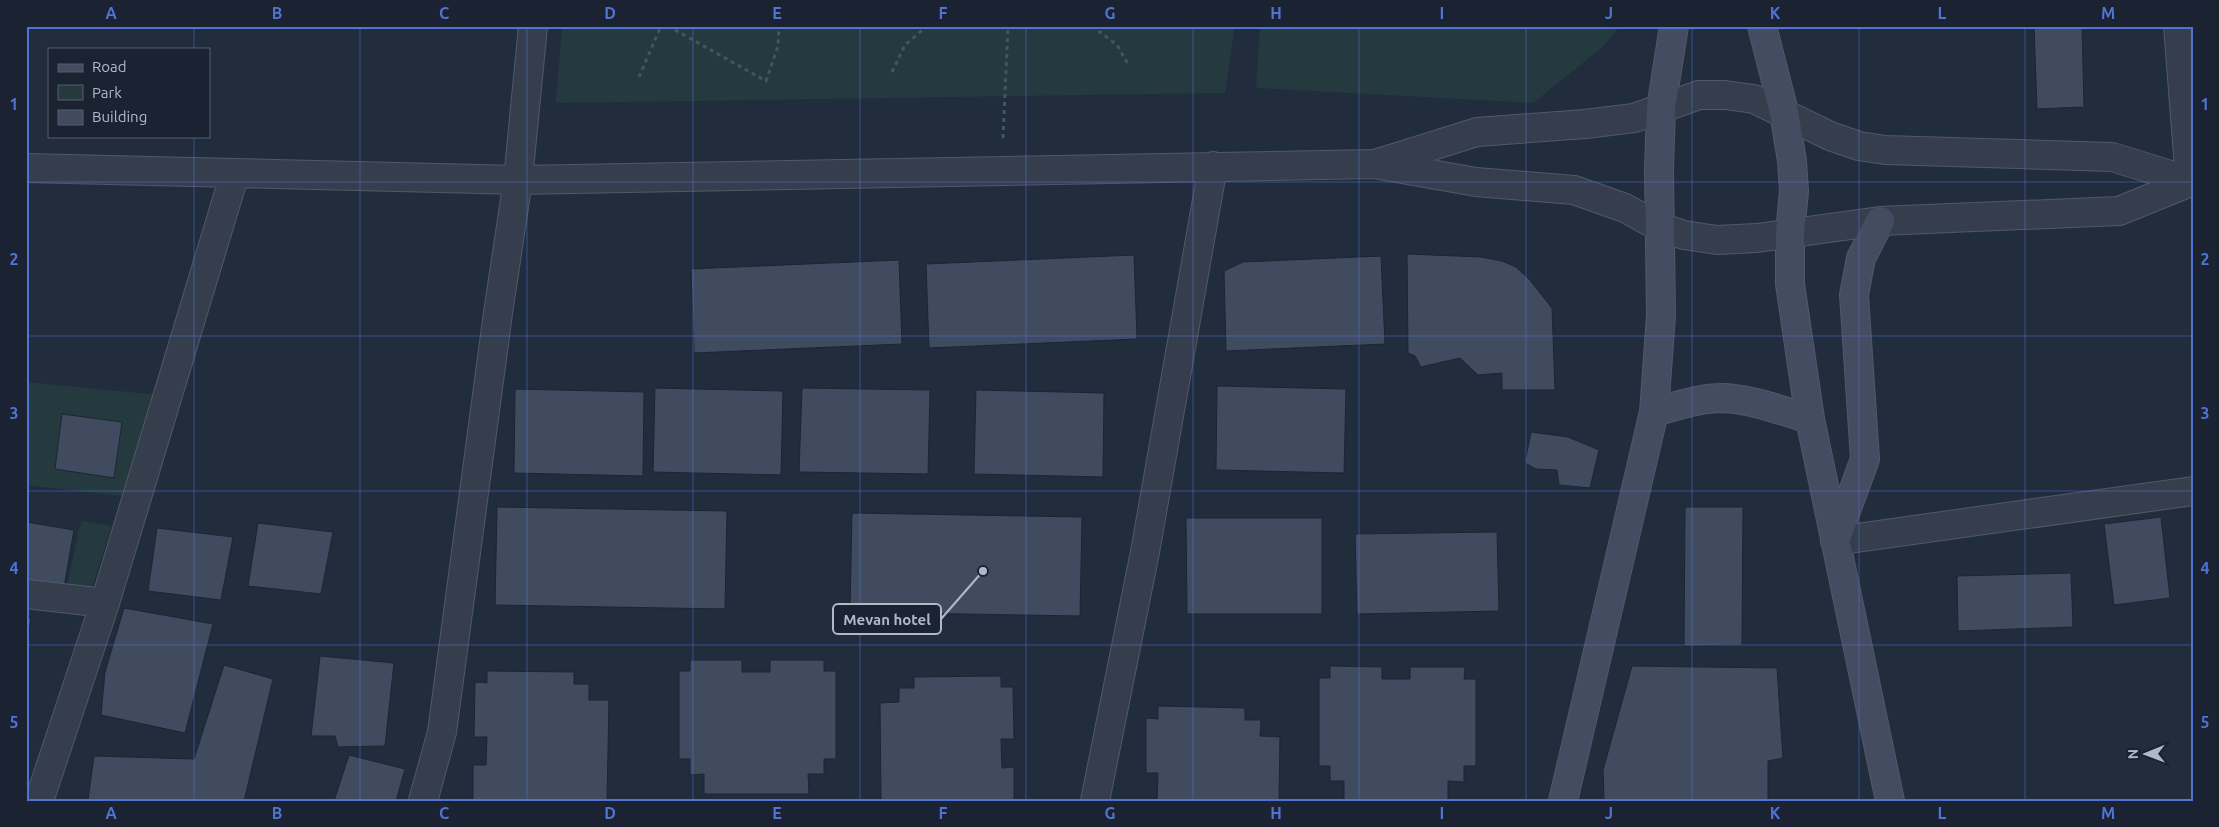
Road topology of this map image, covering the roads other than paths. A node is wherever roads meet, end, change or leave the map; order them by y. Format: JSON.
{"nodes":[{"id":1,"x":533,"y":26,"type":"edge"},
{"id":2,"x":1674,"y":26,"type":"edge"},
{"id":3,"x":1762,"y":26,"type":"edge"},
{"id":4,"x":2178,"y":26,"type":"edge"},
{"id":5,"x":1662,"y":108,"type":"junction"},
{"id":6,"x":1784,"y":112,"type":"junction"},
{"id":7,"x":1374,"y":164,"type":"junction"},
{"id":8,"x":1213,"y":166,"type":"junction"},
{"id":9,"x":26,"y":168,"type":"edge"},
{"id":10,"x":235,"y":173,"type":"junction"},
{"id":11,"x":518,"y":180,"type":"junction"},
{"id":12,"x":2191,"y":181,"type":"edge"},
{"id":13,"x":1880,"y":221,"type":"junction"},
{"id":14,"x":1659,"y":227,"type":"junction"},
{"id":15,"x":1790,"y":233,"type":"junction"},
{"id":16,"x":1654,"y":412,"type":"junction"},
{"id":17,"x":1810,"y":419,"type":"junction"},
{"id":18,"x":2193,"y":491,"type":"edge"},
{"id":19,"x":1834,"y":541,"type":"junction"},
{"id":20,"x":26,"y":594,"type":"edge"},
{"id":21,"x":105,"y":603,"type":"junction"},
{"id":22,"x":41,"y":800,"type":"edge"},
{"id":23,"x":423,"y":801,"type":"edge"},
{"id":24,"x":1095,"y":801,"type":"edge"},
{"id":25,"x":1563,"y":801,"type":"edge"},
{"id":26,"x":1890,"y":801,"type":"edge"}],
"edges":[{"from":1,"to":11,"type":"street"},
{"from":2,"to":5,"type":"main road"},
{"from":3,"to":6,"type":"main road"},
{"from":4,"to":12,"type":"street"},
{"from":5,"to":6,"type":"street"},
{"from":5,"to":7,"type":"street"},
{"from":5,"to":14,"type":"main road"},
{"from":6,"to":12,"type":"street"},
{"from":6,"to":15,"type":"main road"},
{"from":7,"to":8,"type":"street"},
{"from":7,"to":14,"type":"street"},
{"from":8,"to":11,"type":"street"},
{"from":8,"to":24,"type":"street"},
{"from":9,"to":10,"type":"street"},
{"from":10,"to":11,"type":"street"},
{"from":10,"to":21,"type":"street"},
{"from":11,"to":23,"type":"street"},
{"from":12,"to":13,"type":"street"},
{"from":13,"to":15,"type":"street"},
{"from":13,"to":19,"type":"main road"},
{"from":14,"to":15,"type":"street"},
{"from":14,"to":16,"type":"main road"},
{"from":15,"to":17,"type":"main road"},
{"from":16,"to":17,"type":"main road"},
{"from":16,"to":25,"type":"main road"},
{"from":17,"to":19,"type":"main road"},
{"from":18,"to":19,"type":"street"},
{"from":19,"to":26,"type":"main road"},
{"from":20,"to":21,"type":"street"},
{"from":21,"to":22,"type":"street"}]}
